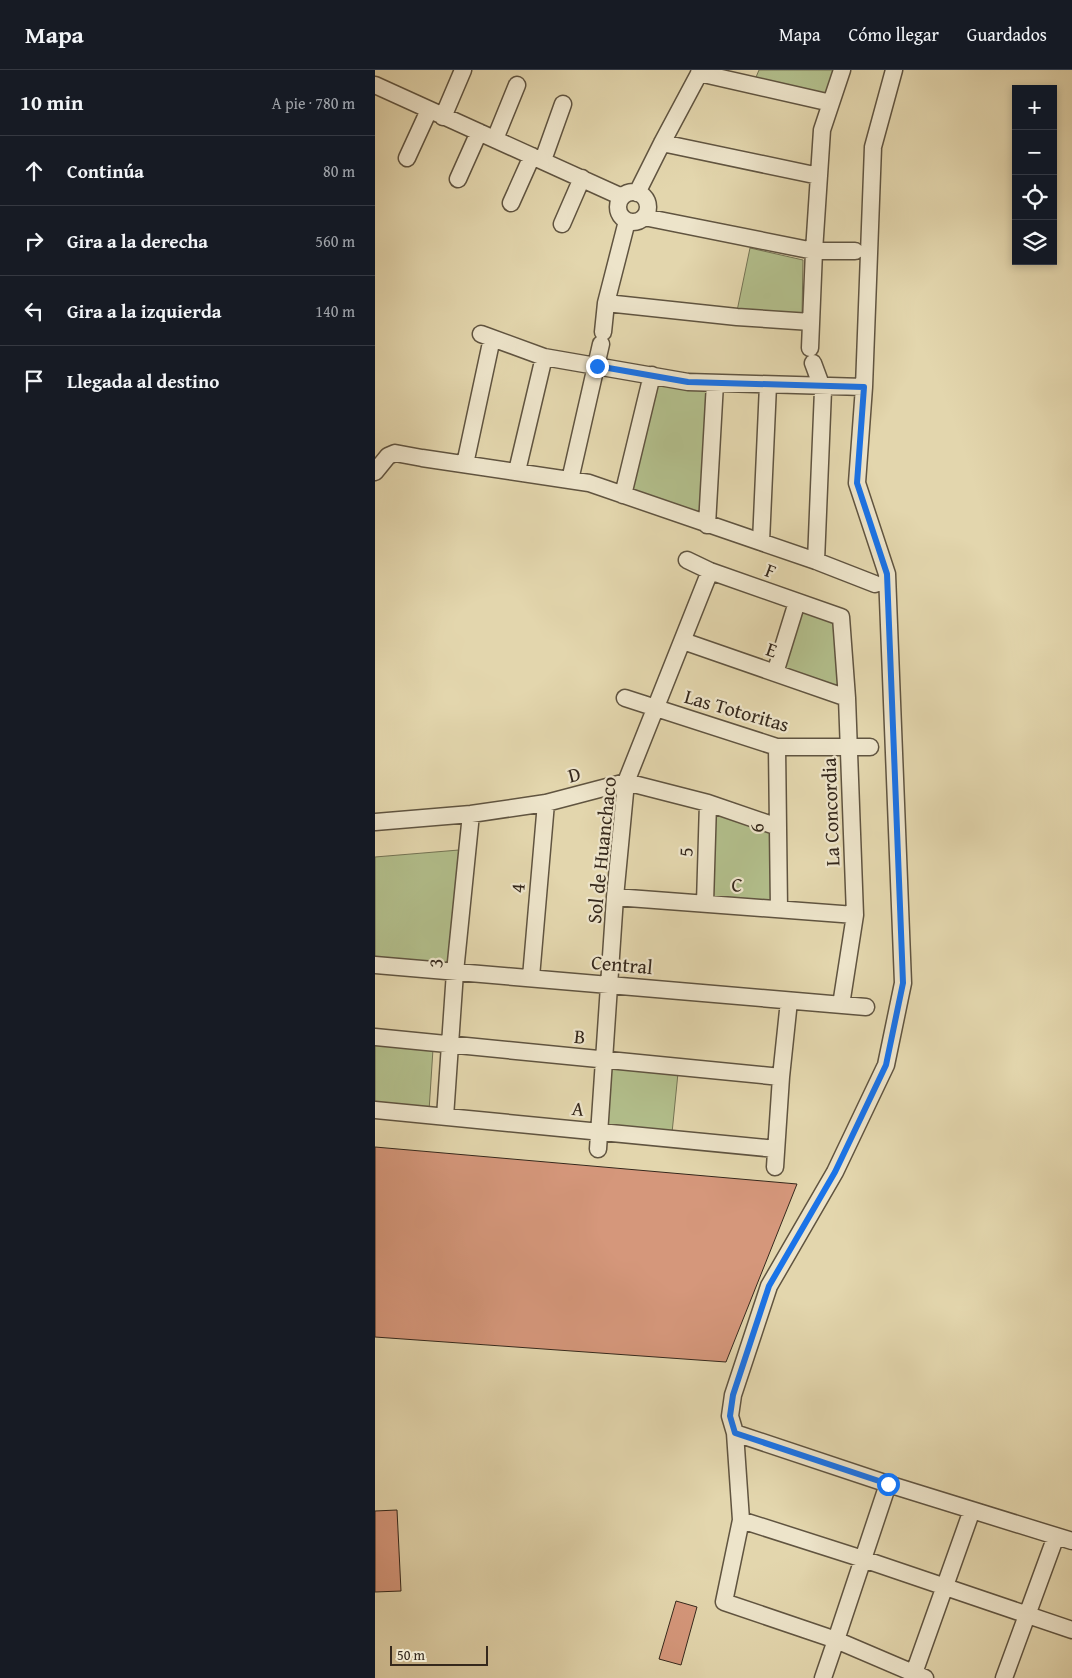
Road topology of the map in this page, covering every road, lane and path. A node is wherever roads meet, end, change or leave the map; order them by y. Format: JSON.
{"nodes":[{"id":1,"x":463,"y":70,"type":"edge"},
{"id":2,"x":842,"y":70,"type":"edge"},
{"id":3,"x":894,"y":70,"type":"edge"},
{"id":4,"x":700,"y":72,"type":"edge"},
{"id":5,"x":375,"y":85,"type":"edge"},
{"id":6,"x":517,"y":85,"type":"dead end"},
{"id":7,"x":831,"y":103,"type":"junction"},
{"id":8,"x":563,"y":104,"type":"dead end"},
{"id":9,"x":436,"y":113,"type":"junction"},
{"id":10,"x":487,"y":136,"type":"junction"},
{"id":11,"x":662,"y":142,"type":"junction"},
{"id":12,"x":407,"y":158,"type":"dead end"},
{"id":13,"x":537,"y":158,"type":"junction"},
{"id":14,"x":819,"y":176,"type":"junction"},
{"id":15,"x":582,"y":178,"type":"junction"},
{"id":16,"x":458,"y":179,"type":"dead end"},
{"id":17,"x":629,"y":195,"type":"junction"},
{"id":18,"x":511,"y":203,"type":"dead end"},
{"id":19,"x":644,"y":217,"type":"junction"},
{"id":20,"x":627,"y":221,"type":"junction"},
{"id":21,"x":562,"y":224,"type":"dead end"},
{"id":22,"x":814,"y":251,"type":"junction"},
{"id":23,"x":855,"y":251,"type":"dead end"},
{"id":24,"x":606,"y":302,"type":"junction"},
{"id":25,"x":811,"y":322,"type":"junction"},
{"id":26,"x":544,"y":357,"type":"junction"},
{"id":27,"x":597,"y":366,"type":"junction"},
{"id":28,"x":652,"y":375,"type":"junction"},
{"id":29,"x":715,"y":383,"type":"junction"},
{"id":30,"x":768,"y":385,"type":"junction"},
{"id":31,"x":821,"y":385,"type":"junction"},
{"id":32,"x":864,"y":387,"type":"junction"},
{"id":33,"x":465,"y":464,"type":"junction"},
{"id":34,"x":517,"y":471,"type":"junction"},
{"id":35,"x":375,"y":472,"type":"edge"},
{"id":36,"x":570,"y":480,"type":"junction"},
{"id":37,"x":623,"y":495,"type":"junction"},
{"id":38,"x":707,"y":525,"type":"junction"},
{"id":39,"x":761,"y":542,"type":"junction"},
{"id":40,"x":687,"y":560,"type":"dead end"},
{"id":41,"x":816,"y":561,"type":"junction"},
{"id":42,"x":710,"y":571,"type":"junction"},
{"id":43,"x":875,"y":584,"type":"dead end"},
{"id":44,"x":797,"y":602,"type":"junction"},
{"id":45,"x":841,"y":617,"type":"joint"},
{"id":46,"x":683,"y":641,"type":"junction"},
{"id":47,"x":775,"y":673,"type":"junction"},
{"id":48,"x":625,"y":698,"type":"dead end"},
{"id":49,"x":847,"y":698,"type":"junction"},
{"id":50,"x":656,"y":708,"type":"junction"},
{"id":51,"x":777,"y":747,"type":"junction"},
{"id":52,"x":849,"y":747,"type":"junction"},
{"id":53,"x":870,"y":747,"type":"dead end"},
{"id":54,"x":626,"y":782,"type":"junction"},
{"id":55,"x":547,"y":803,"type":"junction"},
{"id":56,"x":709,"y":803,"type":"junction"},
{"id":57,"x":471,"y":814,"type":"junction"},
{"id":58,"x":375,"y":822,"type":"edge"},
{"id":59,"x":778,"y":827,"type":"junction"},
{"id":60,"x":615,"y":897,"type":"junction"},
{"id":61,"x":705,"y":903,"type":"junction"},
{"id":62,"x":779,"y":909,"type":"junction"},
{"id":63,"x":855,"y":914,"type":"junction"},
{"id":64,"x":375,"y":965,"type":"edge"},
{"id":65,"x":455,"y":972,"type":"junction"},
{"id":66,"x":531,"y":978,"type":"junction"},
{"id":67,"x":610,"y":985,"type":"junction"},
{"id":68,"x":789,"y":1001,"type":"junction"},
{"id":69,"x":841,"y":1005,"type":"junction"},
{"id":70,"x":866,"y":1007,"type":"dead end"},
{"id":71,"x":375,"y":1037,"type":"edge"},
{"id":72,"x":450,"y":1044,"type":"junction"},
{"id":73,"x":604,"y":1059,"type":"junction"},
{"id":74,"x":781,"y":1077,"type":"junction"},
{"id":75,"x":375,"y":1110,"type":"edge"},
{"id":76,"x":445,"y":1117,"type":"junction"},
{"id":77,"x":599,"y":1132,"type":"junction"},
{"id":78,"x":598,"y":1149,"type":"dead end"},
{"id":79,"x":776,"y":1149,"type":"junction"},
{"id":80,"x":775,"y":1167,"type":"dead end"},
{"id":81,"x":735,"y":1433,"type":"junction"},
{"id":82,"x":888,"y":1484,"type":"junction"},
{"id":83,"x":972,"y":1510,"type":"junction"},
{"id":84,"x":741,"y":1520,"type":"junction"},
{"id":85,"x":1055,"y":1536,"type":"junction"},
{"id":86,"x":1072,"y":1541,"type":"edge"},
{"id":87,"x":863,"y":1559,"type":"junction"},
{"id":88,"x":945,"y":1587,"type":"junction"},
{"id":89,"x":1027,"y":1615,"type":"junction"},
{"id":90,"x":1072,"y":1630,"type":"edge"},
{"id":91,"x":836,"y":1640,"type":"junction"},
{"id":92,"x":919,"y":1676,"type":"edge"},
{"id":93,"x":823,"y":1678,"type":"edge"},
{"id":94,"x":1004,"y":1678,"type":"edge"}],
"edges":[{"from":1,"to":9,"type":"street"},
{"from":2,"to":7,"type":"street"},
{"from":3,"to":32,"type":"street"},
{"from":4,"to":7,"type":"street"},
{"from":4,"to":11,"type":"street"},
{"from":5,"to":9,"type":"street"},
{"from":6,"to":10,"type":"street"},
{"from":7,"to":14,"type":"street"},
{"from":8,"to":13,"type":"street"},
{"from":9,"to":10,"type":"street"},
{"from":9,"to":12,"type":"street"},
{"from":10,"to":13,"type":"street"},
{"from":10,"to":16,"type":"street"},
{"from":11,"to":14,"type":"street"},
{"from":11,"to":17,"type":"street"},
{"from":13,"to":15,"type":"street"},
{"from":13,"to":18,"type":"street"},
{"from":14,"to":22,"type":"street"},
{"from":15,"to":17,"type":"street"},
{"from":15,"to":21,"type":"street"},
{"from":17,"to":19,"type":"street"},
{"from":17,"to":20,"type":"street"},
{"from":19,"to":20,"type":"street"},
{"from":19,"to":22,"type":"street"},
{"from":20,"to":24,"type":"street"},
{"from":22,"to":23,"type":"street"},
{"from":22,"to":25,"type":"street"},
{"from":24,"to":25,"type":"street"},
{"from":24,"to":27,"type":"street"},
{"from":25,"to":31,"type":"street"},
{"from":26,"to":27,"type":"street"},
{"from":26,"to":33,"type":"street"},
{"from":26,"to":34,"type":"street"},
{"from":27,"to":28,"type":"street"},
{"from":27,"to":36,"type":"street"},
{"from":28,"to":29,"type":"street"},
{"from":28,"to":37,"type":"street"},
{"from":29,"to":30,"type":"street"},
{"from":29,"to":38,"type":"street"},
{"from":30,"to":31,"type":"street"},
{"from":30,"to":39,"type":"street"},
{"from":31,"to":32,"type":"street"},
{"from":31,"to":41,"type":"street"},
{"from":32,"to":81,"type":"street"},
{"from":33,"to":34,"type":"street"},
{"from":33,"to":35,"type":"street"},
{"from":34,"to":36,"type":"street"},
{"from":36,"to":37,"type":"street"},
{"from":37,"to":38,"type":"street"},
{"from":38,"to":39,"type":"street"},
{"from":39,"to":41,"type":"street"},
{"from":40,"to":42,"type":"street","name":"F"},
{"from":41,"to":43,"type":"street"},
{"from":42,"to":44,"type":"street","name":"F"},
{"from":42,"to":46,"type":"street","name":"Sol de Huanchaco"},
{"from":44,"to":45,"type":"street","name":"F"},
{"from":44,"to":47,"type":"street"},
{"from":45,"to":49,"type":"street","name":"La Concordia"},
{"from":46,"to":47,"type":"street","name":"E"},
{"from":46,"to":50,"type":"street","name":"Sol de Huanchaco"},
{"from":47,"to":49,"type":"street","name":"E"},
{"from":48,"to":50,"type":"street","name":"Las Totoritas"},
{"from":49,"to":52,"type":"street","name":"La Concordia"},
{"from":50,"to":51,"type":"street","name":"Las Totoritas"},
{"from":50,"to":54,"type":"street","name":"Sol de Huanchaco"},
{"from":51,"to":52,"type":"street","name":"Las Totoritas"},
{"from":51,"to":59,"type":"street","name":"6"},
{"from":52,"to":53,"type":"street","name":"Las Totoritas"},
{"from":52,"to":63,"type":"street","name":"La Concordia"},
{"from":54,"to":55,"type":"street","name":"D"},
{"from":54,"to":56,"type":"street","name":"D"},
{"from":54,"to":60,"type":"street","name":"Sol de Huanchaco"},
{"from":55,"to":57,"type":"street","name":"D"},
{"from":55,"to":66,"type":"street","name":"4"},
{"from":56,"to":59,"type":"street","name":"D"},
{"from":56,"to":61,"type":"street","name":"5"},
{"from":57,"to":58,"type":"street","name":"D"},
{"from":57,"to":65,"type":"street","name":"3"},
{"from":59,"to":62,"type":"street","name":"6"},
{"from":60,"to":61,"type":"street","name":"C"},
{"from":60,"to":67,"type":"street","name":"Sol de Huanchaco"},
{"from":61,"to":62,"type":"street","name":"C"},
{"from":62,"to":63,"type":"street","name":"C"},
{"from":63,"to":69,"type":"street","name":"La Concordia"},
{"from":64,"to":65,"type":"street","name":"Central"},
{"from":65,"to":66,"type":"street","name":"Central"},
{"from":65,"to":72,"type":"street","name":"3"},
{"from":66,"to":67,"type":"street","name":"Central"},
{"from":67,"to":68,"type":"street","name":"Central"},
{"from":67,"to":73,"type":"street","name":"Sol de Huanchaco"},
{"from":68,"to":69,"type":"street","name":"Central"},
{"from":68,"to":74,"type":"street"},
{"from":69,"to":70,"type":"street","name":"Central"},
{"from":71,"to":72,"type":"street","name":"B"},
{"from":72,"to":73,"type":"street","name":"B"},
{"from":72,"to":76,"type":"street","name":"3"},
{"from":73,"to":74,"type":"street","name":"B"},
{"from":73,"to":77,"type":"street","name":"Sol de Huanchaco"},
{"from":74,"to":79,"type":"street"},
{"from":75,"to":76,"type":"street","name":"A"},
{"from":76,"to":77,"type":"street","name":"A"},
{"from":77,"to":78,"type":"street","name":"Sol de Huanchaco"},
{"from":77,"to":79,"type":"street","name":"A"},
{"from":79,"to":80,"type":"street"},
{"from":81,"to":82,"type":"street"},
{"from":81,"to":84,"type":"street"},
{"from":82,"to":83,"type":"street"},
{"from":82,"to":87,"type":"street"},
{"from":83,"to":85,"type":"street"},
{"from":83,"to":88,"type":"street"},
{"from":84,"to":87,"type":"street"},
{"from":84,"to":91,"type":"street"},
{"from":85,"to":86,"type":"street"},
{"from":85,"to":89,"type":"street"},
{"from":87,"to":88,"type":"street"},
{"from":87,"to":91,"type":"street"},
{"from":88,"to":89,"type":"street"},
{"from":88,"to":92,"type":"street"},
{"from":89,"to":90,"type":"street"},
{"from":89,"to":94,"type":"street"},
{"from":91,"to":92,"type":"street"},
{"from":91,"to":93,"type":"street"}]}
